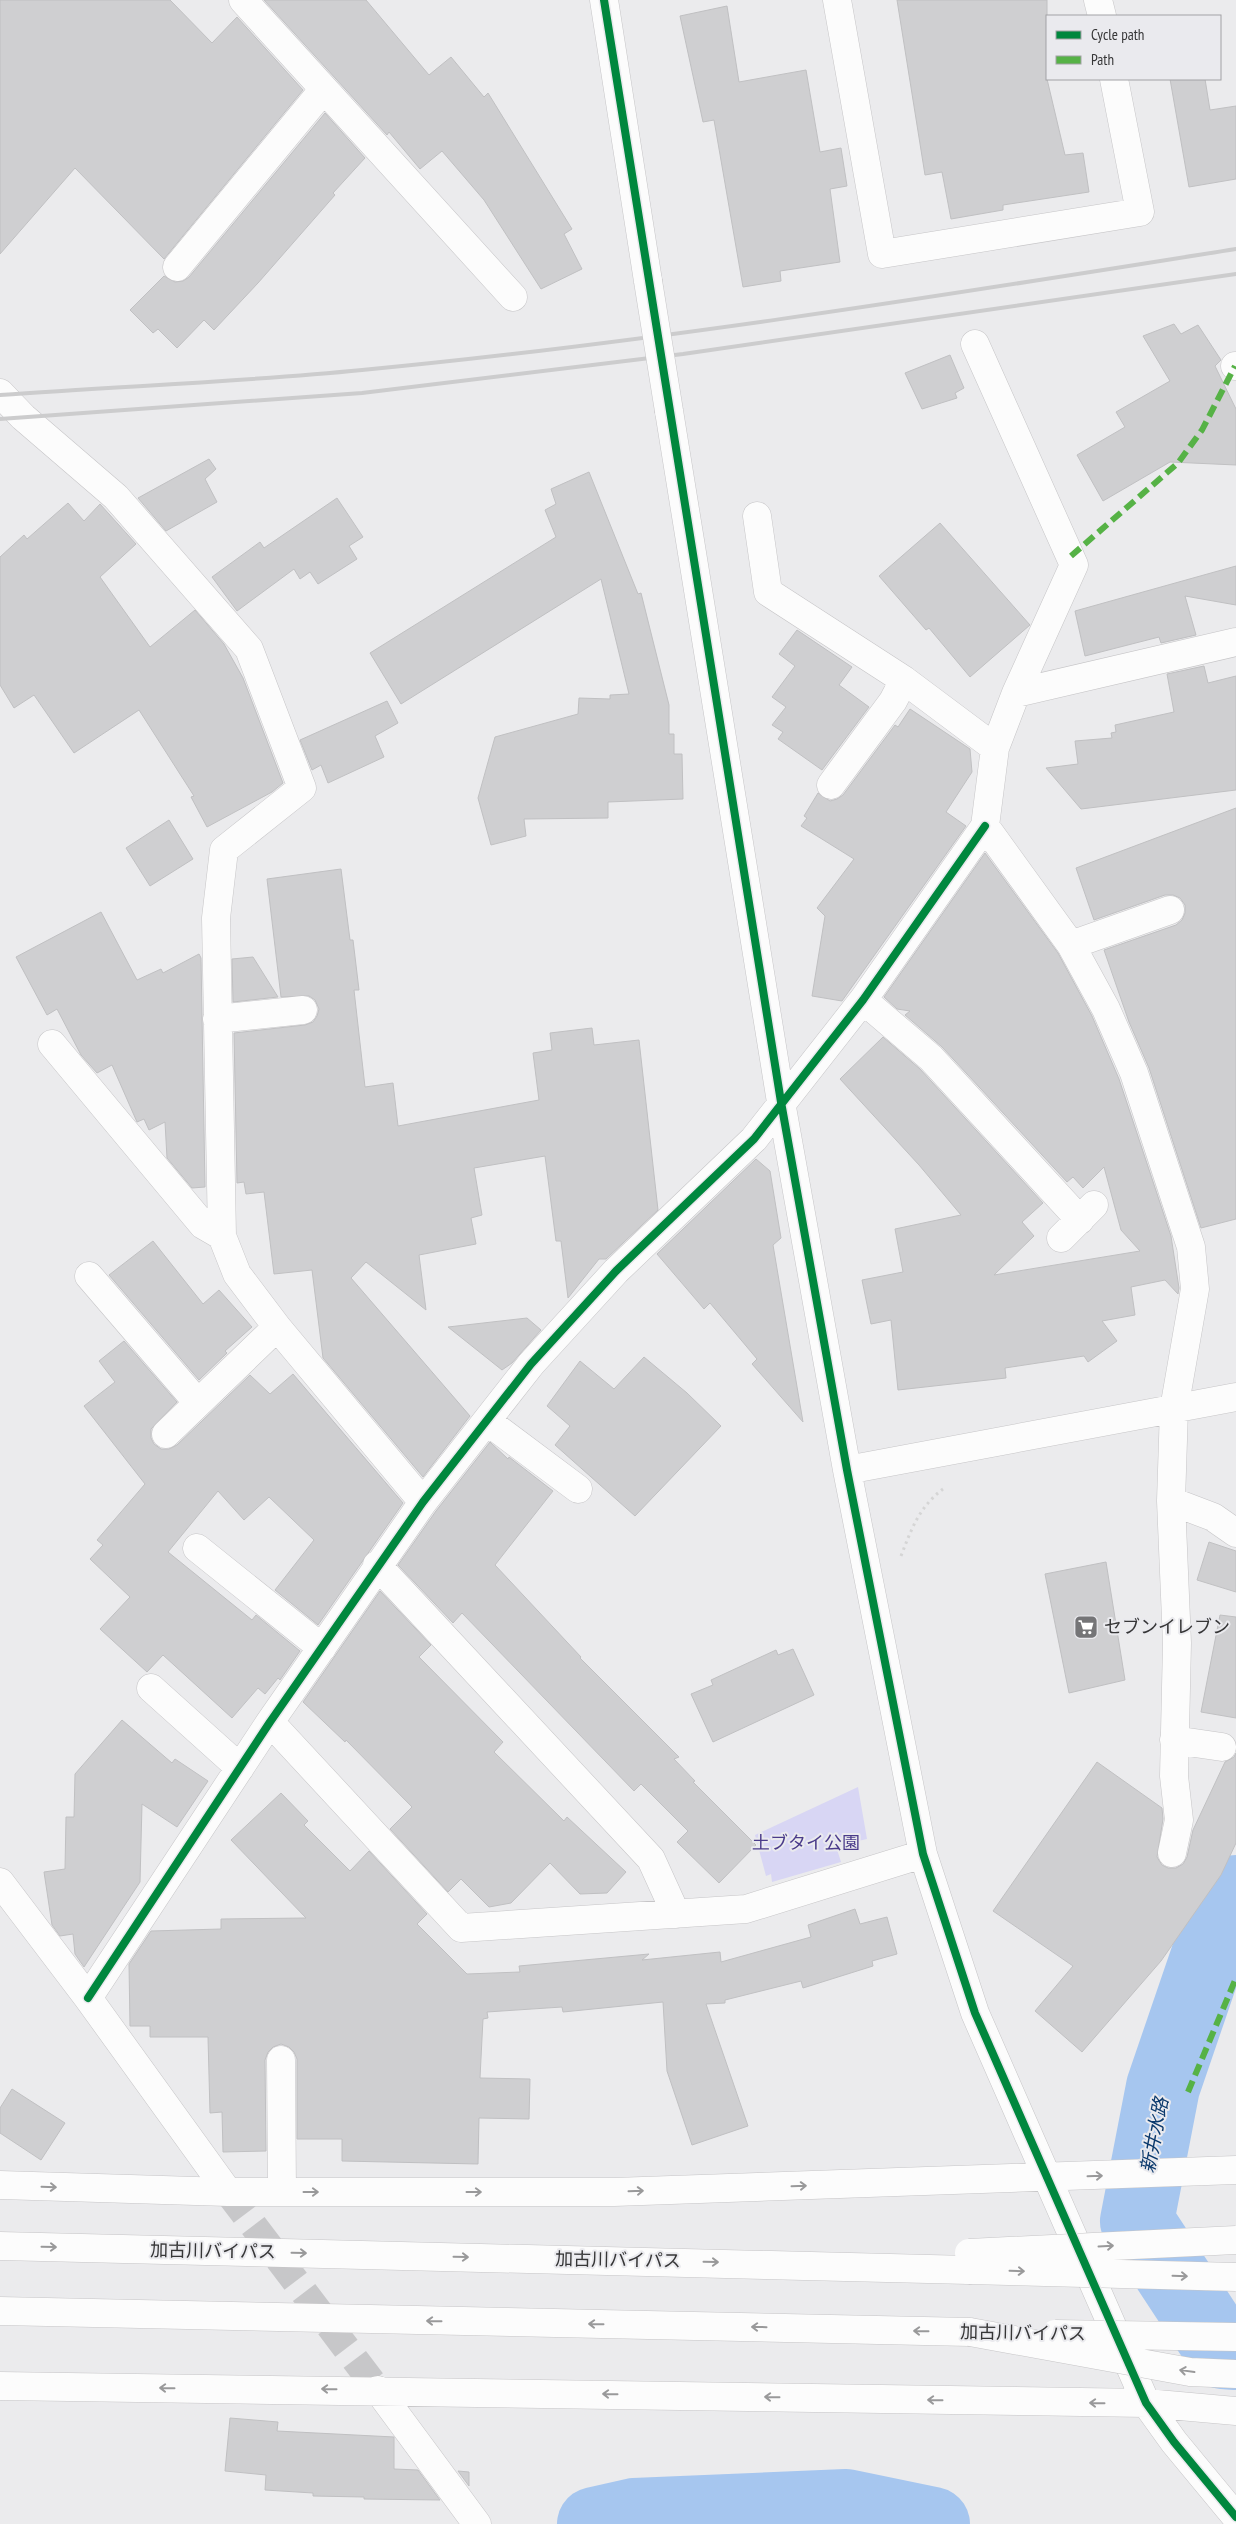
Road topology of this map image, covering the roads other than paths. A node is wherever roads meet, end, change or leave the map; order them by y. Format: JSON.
{"nodes":[{"id":1,"x":243,"y":0,"type":"edge"},
{"id":2,"x":604,"y":0,"type":"edge"},
{"id":3,"x":837,"y":0,"type":"edge"},
{"id":4,"x":1098,"y":0,"type":"edge"},
{"id":5,"x":1102,"y":15,"type":"edge"},
{"id":6,"x":1114,"y":80,"type":"edge"},
{"id":7,"x":324,"y":89,"type":"junction"},
{"id":8,"x":177,"y":267,"type":"dead end"},
{"id":9,"x":513,"y":297,"type":"dead end"},
{"id":10,"x":975,"y":344,"type":"dead end"},
{"id":11,"x":0,"y":393,"type":"edge"},
{"id":12,"x":757,"y":516,"type":"dead end"},
{"id":13,"x":1236,"y":642,"type":"edge"},
{"id":14,"x":904,"y":680,"type":"junction"},
{"id":15,"x":1016,"y":693,"type":"junction"},
{"id":16,"x":996,"y":748,"type":"junction"},
{"id":17,"x":831,"y":785,"type":"dead end"},
{"id":18,"x":985,"y":826,"type":"junction"},
{"id":19,"x":1170,"y":910,"type":"dead end"},
{"id":20,"x":1071,"y":945,"type":"junction"},
{"id":21,"x":863,"y":1000,"type":"junction"},
{"id":22,"x":303,"y":1010,"type":"dead end"},
{"id":23,"x":217,"y":1019,"type":"junction"},
{"id":24,"x":52,"y":1044,"type":"dead end"},
{"id":25,"x":781,"y":1102,"type":"junction"},
{"id":26,"x":1079,"y":1221,"type":"dead end"},
{"id":27,"x":222,"y":1236,"type":"junction"},
{"id":28,"x":89,"y":1276,"type":"dead end"},
{"id":29,"x":277,"y":1327,"type":"junction"},
{"id":30,"x":1236,"y":1397,"type":"edge"},
{"id":31,"x":198,"y":1403,"type":"junction"},
{"id":32,"x":1174,"y":1409,"type":"junction"},
{"id":33,"x":487,"y":1421,"type":"junction"},
{"id":34,"x":166,"y":1434,"type":"dead end"},
{"id":35,"x":847,"y":1470,"type":"junction"},
{"id":36,"x":578,"y":1489,"type":"dead end"},
{"id":37,"x":1171,"y":1501,"type":"junction"},
{"id":38,"x":423,"y":1502,"type":"junction"},
{"id":39,"x":1236,"y":1533,"type":"edge"},
{"id":40,"x":198,"y":1548,"type":"dead end"},
{"id":41,"x":377,"y":1565,"type":"junction"},
{"id":42,"x":322,"y":1648,"type":"junction"},
{"id":43,"x":152,"y":1688,"type":"dead end"},
{"id":44,"x":270,"y":1722,"type":"junction"},
{"id":45,"x":1174,"y":1740,"type":"junction"},
{"id":46,"x":1222,"y":1747,"type":"dead end"},
{"id":47,"x":240,"y":1768,"type":"junction"},
{"id":48,"x":1172,"y":1853,"type":"dead end"},
{"id":49,"x":923,"y":1854,"type":"junction"},
{"id":50,"x":0,"y":1882,"type":"edge"},
{"id":51,"x":676,"y":1914,"type":"junction"},
{"id":52,"x":88,"y":1998,"type":"junction"},
{"id":53,"x":282,"y":2060,"type":"dead end"},
{"id":54,"x":1236,"y":2170,"type":"edge"},
{"id":55,"x":1046,"y":2178,"type":"junction"},
{"id":56,"x":0,"y":2185,"type":"edge"},
{"id":57,"x":228,"y":2192,"type":"junction"},
{"id":58,"x":282,"y":2192,"type":"junction"},
{"id":59,"x":1236,"y":2240,"type":"edge"},
{"id":60,"x":0,"y":2246,"type":"edge"},
{"id":61,"x":969,"y":2261,"type":"junction"},
{"id":62,"x":1236,"y":2277,"type":"edge"},
{"id":63,"x":0,"y":2312,"type":"edge"},
{"id":64,"x":970,"y":2332,"type":"junction"},
{"id":65,"x":1236,"y":2337,"type":"edge"},
{"id":66,"x":1236,"y":2374,"type":"edge"},
{"id":67,"x":0,"y":2386,"type":"edge"},
{"id":68,"x":378,"y":2390,"type":"junction"},
{"id":69,"x":1146,"y":2403,"type":"junction"},
{"id":70,"x":1236,"y":2410,"type":"edge"},
{"id":71,"x":1232,"y":2513,"type":"edge"},
{"id":72,"x":476,"y":2522,"type":"edge"}],
"edges":[{"from":1,"to":7,"type":"main road"},
{"from":2,"to":25,"type":"main road","bridge":true},
{"from":3,"to":6,"type":"main road"},
{"from":4,"to":5,"type":"main road"},
{"from":7,"to":8,"type":"main road"},
{"from":7,"to":9,"type":"main road"},
{"from":10,"to":15,"type":"main road"},
{"from":11,"to":23,"type":"main road"},
{"from":12,"to":14,"type":"main road"},
{"from":13,"to":15,"type":"main road"},
{"from":14,"to":16,"type":"main road"},
{"from":14,"to":17,"type":"main road"},
{"from":15,"to":16,"type":"main road"},
{"from":16,"to":18,"type":"main road"},
{"from":18,"to":20,"type":"main road"},
{"from":18,"to":21,"type":"main road"},
{"from":19,"to":20,"type":"main road"},
{"from":20,"to":32,"type":"main road"},
{"from":21,"to":25,"type":"main road"},
{"from":21,"to":26,"type":"main road"},
{"from":22,"to":23,"type":"main road"},
{"from":23,"to":27,"type":"main road"},
{"from":24,"to":27,"type":"main road"},
{"from":25,"to":33,"type":"main road"},
{"from":25,"to":35,"type":"main road"},
{"from":27,"to":29,"type":"main road"},
{"from":28,"to":31,"type":"main road"},
{"from":29,"to":31,"type":"main road"},
{"from":29,"to":38,"type":"main road"},
{"from":30,"to":32,"type":"main road"},
{"from":31,"to":34,"type":"main road"},
{"from":32,"to":35,"type":"main road"},
{"from":32,"to":37,"type":"main road"},
{"from":33,"to":36,"type":"main road"},
{"from":33,"to":38,"type":"main road"},
{"from":35,"to":49,"type":"main road"},
{"from":37,"to":39,"type":"main road"},
{"from":37,"to":45,"type":"main road"},
{"from":38,"to":41,"type":"main road"},
{"from":40,"to":42,"type":"main road"},
{"from":41,"to":42,"type":"main road"},
{"from":41,"to":51,"type":"main road"},
{"from":42,"to":44,"type":"main road"},
{"from":43,"to":47,"type":"main road"},
{"from":44,"to":47,"type":"main road"},
{"from":44,"to":51,"type":"main road"},
{"from":45,"to":46,"type":"main road"},
{"from":45,"to":48,"type":"main road"},
{"from":47,"to":52,"type":"main road"},
{"from":49,"to":51,"type":"main road"},
{"from":49,"to":55,"type":"main road"},
{"from":50,"to":52,"type":"main road"},
{"from":52,"to":57,"type":"main road"},
{"from":53,"to":58,"type":"main road"},
{"from":55,"to":54,"type":"main road","one_way":true},
{"from":58,"to":55,"type":"main road","one_way":true},
{"from":55,"to":69,"type":"main road"},
{"from":56,"to":57,"type":"main road","one_way":true},
{"from":57,"to":58,"type":"main road"},
{"from":61,"to":59,"type":"main road","one_way":true,"bridge":true},
{"from":60,"to":61,"type":"main road","name":"加古川バイパス","one_way":true},
{"from":61,"to":62,"type":"main road","name":"加古川バイパス","one_way":true,"bridge":true},
{"from":64,"to":63,"type":"main road","name":"加古川バイパス","one_way":true},
{"from":64,"to":65,"type":"main road","name":"加古川バイパス","bridge":true},
{"from":66,"to":64,"type":"main road","one_way":true,"bridge":true},
{"from":68,"to":67,"type":"main road","one_way":true},
{"from":69,"to":68,"type":"main road","one_way":true},
{"from":68,"to":72,"type":"main road"},
{"from":69,"to":70,"type":"main road"},
{"from":69,"to":71,"type":"main road"}]}
